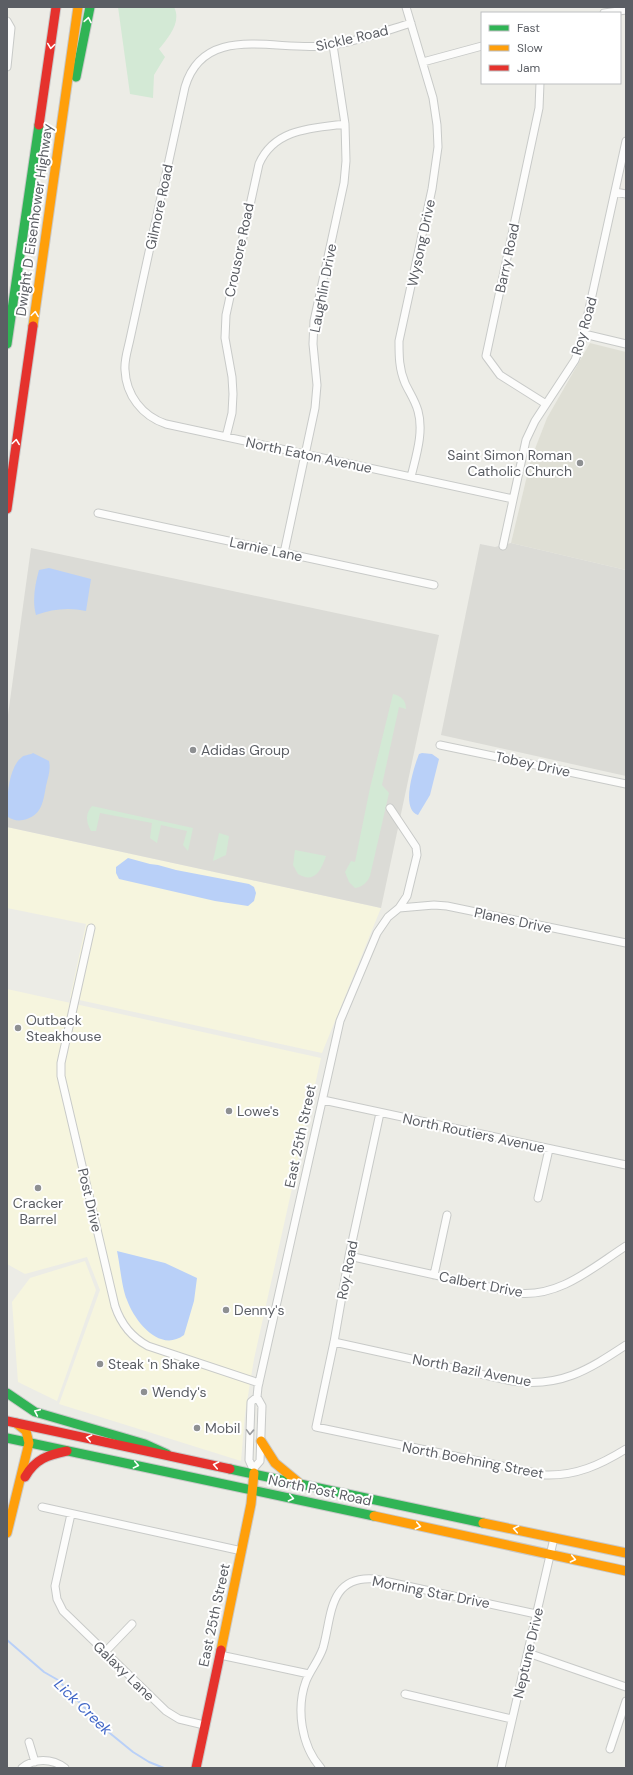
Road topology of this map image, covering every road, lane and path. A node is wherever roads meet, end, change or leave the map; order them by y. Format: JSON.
{"nodes":[{"id":1,"x":56,"y":7,"type":"edge"},
{"id":2,"x":78,"y":7,"type":"edge"},
{"id":3,"x":90,"y":7,"type":"edge"},
{"id":4,"x":406,"y":7,"type":"edge"},
{"id":5,"x":626,"y":10,"type":"edge"},
{"id":6,"x":611,"y":12,"type":"edge"},
{"id":7,"x":8,"y":22,"type":"edge"},
{"id":8,"x":411,"y":23,"type":"junction"},
{"id":9,"x":333,"y":45,"type":"junction"},
{"id":10,"x":481,"y":46,"type":"edge"},
{"id":11,"x":221,"y":48,"type":"joint"},
{"id":12,"x":423,"y":62,"type":"junction"},
{"id":13,"x":7,"y":67,"type":"edge"},
{"id":14,"x":540,"y":84,"type":"edge"},
{"id":15,"x":344,"y":124,"type":"junction"},
{"id":16,"x":626,"y":141,"type":"edge"},
{"id":17,"x":55,"y":171,"type":"junction"},
{"id":18,"x":615,"y":192,"type":"junction"},
{"id":19,"x":626,"y":194,"type":"edge"},
{"id":20,"x":584,"y":334,"type":"junction"},
{"id":21,"x":7,"y":344,"type":"edge"},
{"id":22,"x":626,"y":344,"type":"edge"},
{"id":23,"x":126,"y":381,"type":"joint"},
{"id":24,"x":546,"y":404,"type":"junction"},
{"id":25,"x":226,"y":437,"type":"junction"},
{"id":26,"x":305,"y":454,"type":"junction"},
{"id":27,"x":411,"y":477,"type":"junction"},
{"id":28,"x":513,"y":499,"type":"junction"},
{"id":29,"x":7,"y":509,"type":"edge"},
{"id":30,"x":98,"y":513,"type":"dead end"},
{"id":31,"x":503,"y":546,"type":"dead end"},
{"id":32,"x":284,"y":553,"type":"junction"},
{"id":33,"x":434,"y":585,"type":"dead end"},
{"id":34,"x":440,"y":745,"type":"dead end"},
{"id":35,"x":626,"y":784,"type":"edge"},
{"id":36,"x":390,"y":808,"type":"dead end"},
{"id":37,"x":399,"y":908,"type":"junction"},
{"id":38,"x":91,"y":928,"type":"dead end"},
{"id":39,"x":626,"y":943,"type":"edge"},
{"id":40,"x":323,"y":1100,"type":"junction"},
{"id":41,"x":380,"y":1113,"type":"junction"},
{"id":42,"x":549,"y":1149,"type":"junction"},
{"id":43,"x":626,"y":1165,"type":"edge"},
{"id":44,"x":538,"y":1198,"type":"dead end"},
{"id":45,"x":447,"y":1215,"type":"dead end"},
{"id":46,"x":626,"y":1246,"type":"edge"},
{"id":47,"x":349,"y":1256,"type":"junction"},
{"id":48,"x":434,"y":1274,"type":"junction"},
{"id":49,"x":334,"y":1342,"type":"junction"},
{"id":50,"x":626,"y":1345,"type":"edge"},
{"id":51,"x":259,"y":1383,"type":"junction"},
{"id":52,"x":7,"y":1393,"type":"edge"},
{"id":53,"x":257,"y":1397,"type":"junction"},
{"id":54,"x":11,"y":1422,"type":"edge"},
{"id":55,"x":316,"y":1427,"type":"joint"},
{"id":56,"x":7,"y":1438,"type":"edge"},
{"id":57,"x":261,"y":1441,"type":"junction"},
{"id":58,"x":29,"y":1443,"type":"junction"},
{"id":59,"x":626,"y":1449,"type":"edge"},
{"id":60,"x":67,"y":1451,"type":"junction"},
{"id":61,"x":167,"y":1454,"type":"junction"},
{"id":62,"x":254,"y":1470,"type":"junction"},
{"id":63,"x":298,"y":1482,"type":"junction"},
{"id":64,"x":253,"y":1490,"type":"junction"},
{"id":65,"x":18,"y":1491,"type":"junction"},
{"id":66,"x":42,"y":1507,"type":"dead end"},
{"id":67,"x":71,"y":1514,"type":"junction"},
{"id":68,"x":7,"y":1533,"type":"edge"},
{"id":69,"x":554,"y":1538,"type":"junction"},
{"id":70,"x":242,"y":1551,"type":"junction"},
{"id":71,"x":626,"y":1553,"type":"edge"},
{"id":72,"x":550,"y":1554,"type":"junction"},
{"id":73,"x":626,"y":1571,"type":"edge"},
{"id":74,"x":536,"y":1614,"type":"junction"},
{"id":75,"x":132,"y":1624,"type":"dead end"},
{"id":76,"x":105,"y":1652,"type":"junction"},
{"id":77,"x":528,"y":1653,"type":"junction"},
{"id":78,"x":220,"y":1655,"type":"junction"},
{"id":79,"x":309,"y":1674,"type":"junction"},
{"id":80,"x":626,"y":1687,"type":"edge"},
{"id":81,"x":405,"y":1694,"type":"dead end"},
{"id":82,"x":626,"y":1701,"type":"edge"},
{"id":83,"x":512,"y":1719,"type":"junction"},
{"id":84,"x":204,"y":1725,"type":"junction"},
{"id":85,"x":29,"y":1742,"type":"dead end"},
{"id":86,"x":610,"y":1749,"type":"dead end"},
{"id":87,"x":35,"y":1762,"type":"junction"},
{"id":88,"x":22,"y":1768,"type":"edge"},
{"id":89,"x":65,"y":1768,"type":"edge"},
{"id":90,"x":196,"y":1768,"type":"edge"},
{"id":91,"x":321,"y":1768,"type":"edge"},
{"id":92,"x":501,"y":1768,"type":"edge"}],
"edges":[{"from":1,"to":21,"type":"main road","name":"Dwight D Eisenhower Highway","one_way":true},
{"from":2,"to":17,"type":"main road","name":"Dwight D Eisenhower Highway"},
{"from":17,"to":3,"type":"main road","one_way":true},
{"from":4,"to":8,"type":"street","name":"Wysong Drive"},
{"from":5,"to":6,"type":"street"},
{"from":7,"to":13,"type":"street"},
{"from":8,"to":9,"type":"street","name":"Sickle Road"},
{"from":8,"to":12,"type":"street","name":"Wysong Drive"},
{"from":9,"to":11,"type":"street","name":"Sickle Road"},
{"from":9,"to":15,"type":"street","name":"Laughlin Drive"},
{"from":10,"to":12,"type":"street"},
{"from":11,"to":23,"type":"street","name":"Gilmore Road"},
{"from":12,"to":27,"type":"street","name":"Wysong Drive"},
{"from":14,"to":24,"type":"street","name":"Barry Road"},
{"from":15,"to":25,"type":"street","name":"Crousore Road"},
{"from":15,"to":26,"type":"street","name":"Laughlin Drive"},
{"from":16,"to":18,"type":"street","name":"Roy Road"},
{"from":29,"to":17,"type":"main road","name":"Dwight D Eisenhower Highway","one_way":true},
{"from":18,"to":19,"type":"street"},
{"from":18,"to":20,"type":"street","name":"Roy Road"},
{"from":20,"to":22,"type":"street"},
{"from":20,"to":24,"type":"street","name":"Roy Road"},
{"from":23,"to":25,"type":"street","name":"North Eaton Avenue"},
{"from":24,"to":28,"type":"street","name":"Roy Road"},
{"from":25,"to":26,"type":"street","name":"North Eaton Avenue"},
{"from":26,"to":27,"type":"street","name":"North Eaton Avenue"},
{"from":26,"to":32,"type":"street","name":"Laughlin Drive"},
{"from":27,"to":28,"type":"street","name":"North Eaton Avenue"},
{"from":28,"to":31,"type":"street","name":"Roy Road"},
{"from":30,"to":32,"type":"street","name":"Larnie Lane"},
{"from":32,"to":33,"type":"street","name":"Larnie Lane"},
{"from":34,"to":35,"type":"street","name":"Tobey Drive"},
{"from":36,"to":37,"type":"street","name":"East 25th Street"},
{"from":37,"to":39,"type":"street","name":"Planes Drive"},
{"from":37,"to":40,"type":"street","name":"East 25th Street"},
{"from":38,"to":51,"type":"street","name":"Post Drive"},
{"from":40,"to":41,"type":"street","name":"North Routiers Avenue"},
{"from":40,"to":51,"type":"street","name":"East 25th Street"},
{"from":41,"to":42,"type":"street","name":"North Routiers Avenue"},
{"from":41,"to":47,"type":"street","name":"Roy Road"},
{"from":42,"to":43,"type":"street","name":"North Routiers Avenue"},
{"from":42,"to":44,"type":"street"},
{"from":45,"to":48,"type":"street"},
{"from":46,"to":48,"type":"street","name":"Calbert Drive"},
{"from":47,"to":48,"type":"street","name":"Calbert Drive"},
{"from":47,"to":49,"type":"street","name":"Roy Road"},
{"from":49,"to":50,"type":"street","name":"North Bazil Avenue"},
{"from":49,"to":55,"type":"street","name":"Roy Road"},
{"from":51,"to":53,"type":"street","name":"East 25th Street"},
{"from":61,"to":52,"type":"main road","one_way":true},
{"from":53,"to":57,"type":"street","name":"East 25th Street"},
{"from":53,"to":62,"type":"street","name":"East 25th Street","one_way":true},
{"from":54,"to":58,"type":"main road"},
{"from":61,"to":54,"type":"main road","name":"North Post Road","one_way":true},
{"from":55,"to":59,"type":"street","name":"North Boehning Street"},
{"from":56,"to":58,"type":"main road","name":"North Post Road"},
{"from":57,"to":62,"type":"street","name":"East 25th Street"},
{"from":57,"to":63,"type":"main road"},
{"from":58,"to":60,"type":"main road","name":"North Post Road"},
{"from":58,"to":65,"type":"main road"},
{"from":60,"to":64,"type":"main road","name":"North Post Road","one_way":true},
{"from":60,"to":65,"type":"main road"},
{"from":62,"to":61,"type":"main road","name":"North Post Road","one_way":true},
{"from":62,"to":63,"type":"main road","name":"North Post Road"},
{"from":62,"to":64,"type":"main road","name":"East 25th Street"},
{"from":69,"to":63,"type":"main road","name":"North Post Road","one_way":true},
{"from":64,"to":70,"type":"main road","name":"East 25th Street"},
{"from":64,"to":72,"type":"main road","name":"North Post Road","one_way":true},
{"from":65,"to":68,"type":"main road"},
{"from":66,"to":67,"type":"street"},
{"from":67,"to":70,"type":"street"},
{"from":67,"to":76,"type":"street","name":"Galaxy Lane"},
{"from":69,"to":71,"type":"main road","name":"North Post Road"},
{"from":69,"to":72,"type":"street","name":"Neptune Drive"},
{"from":70,"to":78,"type":"main road","name":"East 25th Street"},
{"from":72,"to":73,"type":"main road","name":"North Post Road","one_way":true},
{"from":72,"to":74,"type":"street","name":"Neptune Drive"},
{"from":74,"to":77,"type":"street","name":"Neptune Drive"},
{"from":74,"to":79,"type":"street","name":"Morning Star Drive"},
{"from":75,"to":76,"type":"street"},
{"from":76,"to":84,"type":"street","name":"Galaxy Lane"},
{"from":77,"to":80,"type":"street"},
{"from":77,"to":83,"type":"street","name":"Neptune Drive"},
{"from":78,"to":79,"type":"street"},
{"from":78,"to":84,"type":"main road","name":"East 25th Street"},
{"from":79,"to":91,"type":"street","name":"Morning Star Drive"},
{"from":81,"to":83,"type":"street"},
{"from":82,"to":86,"type":"street"},
{"from":83,"to":92,"type":"street","name":"Neptune Drive"},
{"from":84,"to":90,"type":"main road","name":"East 25th Street"},
{"from":85,"to":87,"type":"street"},
{"from":87,"to":88,"type":"street"},
{"from":87,"to":89,"type":"street"}]}
